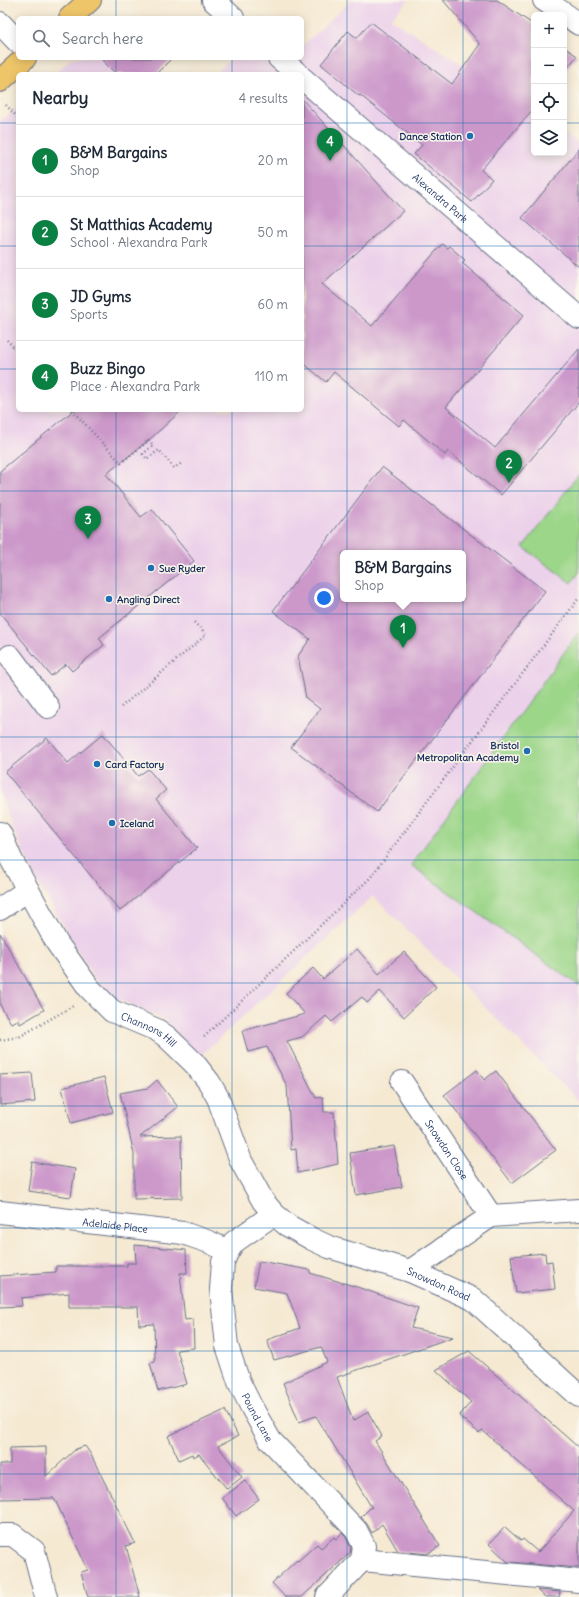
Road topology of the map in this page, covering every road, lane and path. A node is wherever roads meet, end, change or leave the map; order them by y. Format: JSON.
{"nodes":[{"id":1,"x":90,"y":0,"type":"edge"},
{"id":2,"x":213,"y":0,"type":"edge"},
{"id":3,"x":544,"y":0,"type":"edge"},
{"id":4,"x":72,"y":16,"type":"edge"},
{"id":5,"x":231,"y":16,"type":"edge"},
{"id":6,"x":0,"y":23,"type":"edge"},
{"id":7,"x":579,"y":24,"type":"edge"},
{"id":8,"x":16,"y":40,"type":"edge"},
{"id":9,"x":23,"y":60,"type":"edge"},
{"id":10,"x":281,"y":60,"type":"edge"},
{"id":11,"x":296,"y":72,"type":"edge"},
{"id":12,"x":304,"y":80,"type":"edge"},
{"id":13,"x":0,"y":81,"type":"edge"},
{"id":14,"x":4,"y":103,"type":"dead end"},
{"id":15,"x":16,"y":116,"type":"edge"},
{"id":16,"x":579,"y":318,"type":"edge"},
{"id":17,"x":7,"y":340,"type":"dead end"},
{"id":18,"x":16,"y":350,"type":"edge"},
{"id":19,"x":74,"y":412,"type":"edge"},
{"id":20,"x":182,"y":463,"type":"dead end"},
{"id":21,"x":579,"y":598,"type":"edge"},
{"id":22,"x":194,"y":622,"type":"dead end"},
{"id":23,"x":10,"y":656,"type":"dead end"},
{"id":24,"x":121,"y":707,"type":"dead end"},
{"id":25,"x":48,"y":708,"type":"dead end"},
{"id":26,"x":0,"y":833,"type":"edge"},
{"id":27,"x":28,"y":890,"type":"junction"},
{"id":28,"x":0,"y":909,"type":"edge"},
{"id":29,"x":94,"y":994,"type":"junction"},
{"id":30,"x":0,"y":1040,"type":"edge"},
{"id":31,"x":186,"y":1054,"type":"junction"},
{"id":32,"x":402,"y":1082,"type":"dead end"},
{"id":33,"x":579,"y":1210,"type":"edge"},
{"id":34,"x":0,"y":1212,"type":"edge"},
{"id":35,"x":274,"y":1214,"type":"junction"},
{"id":36,"x":491,"y":1216,"type":"junction"},
{"id":37,"x":228,"y":1251,"type":"junction"},
{"id":38,"x":410,"y":1271,"type":"junction"},
{"id":39,"x":579,"y":1396,"type":"edge"},
{"id":40,"x":0,"y":1535,"type":"edge"},
{"id":41,"x":362,"y":1560,"type":"junction"},
{"id":42,"x":579,"y":1580,"type":"edge"},
{"id":43,"x":46,"y":1597,"type":"edge"},
{"id":44,"x":327,"y":1597,"type":"edge"}],
"edges":[{"from":1,"to":4,"type":"main road"},
{"from":2,"to":5,"type":"street"},
{"from":3,"to":7,"type":"street"},
{"from":6,"to":8,"type":"street"},
{"from":9,"to":13,"type":"main road"},
{"from":10,"to":11,"type":"street"},
{"from":12,"to":16,"type":"street","name":"Alexandra Park"},
{"from":14,"to":15,"type":"path"},
{"from":17,"to":18,"type":"path"},
{"from":19,"to":20,"type":"path"},
{"from":21,"to":31,"type":"path"},
{"from":22,"to":24,"type":"path"},
{"from":23,"to":25,"type":"street"},
{"from":26,"to":27,"type":"street","name":"Channons Hill"},
{"from":27,"to":28,"type":"street"},
{"from":27,"to":29,"type":"street","name":"Channons Hill"},
{"from":29,"to":30,"type":"path"},
{"from":29,"to":31,"type":"street","name":"Channons Hill"},
{"from":31,"to":35,"type":"street","name":"Channons Hill"},
{"from":32,"to":36,"type":"street","name":"Snowdon Close"},
{"from":33,"to":36,"type":"street"},
{"from":34,"to":37,"type":"street","name":"Adelaide Place"},
{"from":35,"to":37,"type":"street","name":"Pound Lane"},
{"from":35,"to":38,"type":"street","name":"Snowdon Road"},
{"from":36,"to":38,"type":"street"},
{"from":37,"to":41,"type":"street","name":"Pound Lane"},
{"from":38,"to":39,"type":"street","name":"Snowdon Road"},
{"from":40,"to":43,"type":"street"},
{"from":41,"to":42,"type":"street"},
{"from":41,"to":44,"type":"street"}]}
